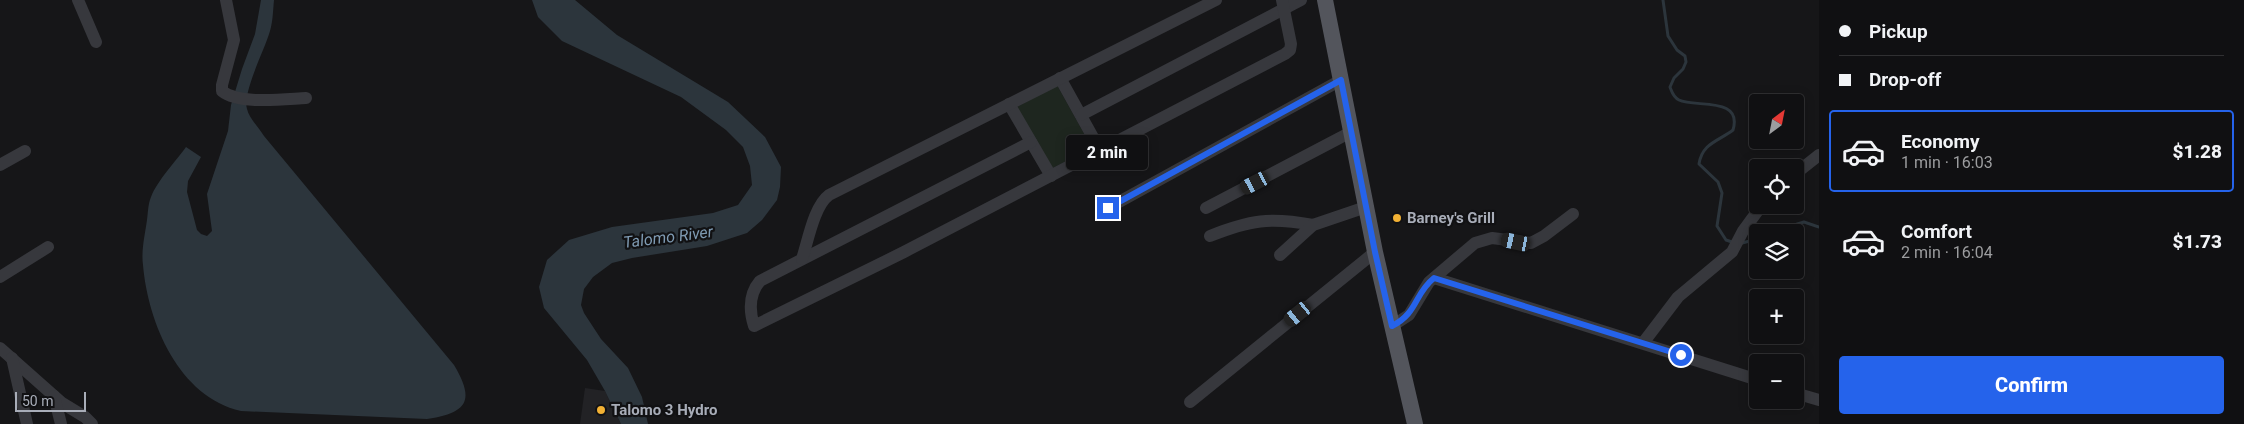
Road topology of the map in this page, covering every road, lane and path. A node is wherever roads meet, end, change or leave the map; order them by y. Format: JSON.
{"nodes":[{"id":1,"x":78,"y":0,"type":"edge"},
{"id":2,"x":226,"y":0,"type":"edge"},
{"id":3,"x":1216,"y":0,"type":"edge"},
{"id":4,"x":1301,"y":0,"type":"edge"},
{"id":5,"x":1325,"y":0,"type":"edge"},
{"id":6,"x":1283,"y":4,"type":"edge"},
{"id":7,"x":96,"y":42,"type":"dead end"},
{"id":8,"x":1060,"y":78,"type":"junction"},
{"id":9,"x":1341,"y":80,"type":"junction"},
{"id":10,"x":306,"y":98,"type":"dead end"},
{"id":11,"x":1008,"y":104,"type":"junction"},
{"id":12,"x":1081,"y":116,"type":"junction"},
{"id":13,"x":1351,"y":132,"type":"junction"},
{"id":14,"x":1031,"y":142,"type":"junction"},
{"id":15,"x":1100,"y":150,"type":"junction"},
{"id":16,"x":25,"y":151,"type":"dead end"},
{"id":17,"x":1819,"y":155,"type":"edge"},
{"id":18,"x":0,"y":165,"type":"edge"},
{"id":19,"x":1804,"y":167,"type":"edge"},
{"id":20,"x":1051,"y":176,"type":"junction"},
{"id":21,"x":1108,"y":208,"type":"dead end"},
{"id":22,"x":1206,"y":208,"type":"dead end"},
{"id":23,"x":1366,"y":208,"type":"junction"},
{"id":24,"x":1573,"y":214,"type":"dead end"},
{"id":25,"x":1755,"y":214,"type":"edge"},
{"id":26,"x":1313,"y":225,"type":"junction"},
{"id":27,"x":1210,"y":236,"type":"dead end"},
{"id":28,"x":48,"y":247,"type":"dead end"},
{"id":29,"x":1375,"y":252,"type":"junction"},
{"id":30,"x":1280,"y":255,"type":"dead end"},
{"id":31,"x":802,"y":260,"type":"junction"},
{"id":32,"x":0,"y":277,"type":"edge"},
{"id":33,"x":1434,"y":278,"type":"junction"},
{"id":34,"x":1392,"y":326,"type":"junction"},
{"id":35,"x":1643,"y":343,"type":"junction"},
{"id":36,"x":0,"y":348,"type":"edge"},
{"id":37,"x":12,"y":358,"type":"junction"},
{"id":38,"x":1749,"y":377,"type":"edge"},
{"id":39,"x":1804,"y":395,"type":"edge"},
{"id":40,"x":54,"y":396,"type":"junction"},
{"id":41,"x":1819,"y":400,"type":"edge"},
{"id":42,"x":1190,"y":402,"type":"dead end"},
{"id":43,"x":27,"y":424,"type":"edge"},
{"id":44,"x":61,"y":424,"type":"edge"},
{"id":45,"x":92,"y":424,"type":"edge"},
{"id":46,"x":1416,"y":424,"type":"edge"}],
"edges":[{"from":1,"to":7,"type":"street"},
{"from":2,"to":10,"type":"street"},
{"from":3,"to":8,"type":"street"},
{"from":4,"to":6,"type":"street"},
{"from":5,"to":9,"type":"main road"},
{"from":6,"to":12,"type":"street"},
{"from":6,"to":15,"type":"street"},
{"from":8,"to":11,"type":"street"},
{"from":8,"to":12,"type":"street"},
{"from":9,"to":13,"type":"main road"},
{"from":9,"to":21,"type":"street"},
{"from":11,"to":14,"type":"street"},
{"from":11,"to":31,"type":"street"},
{"from":12,"to":15,"type":"street"},
{"from":13,"to":22,"type":"street"},
{"from":13,"to":23,"type":"main road"},
{"from":14,"to":20,"type":"street"},
{"from":14,"to":31,"type":"street"},
{"from":15,"to":20,"type":"street"},
{"from":16,"to":18,"type":"street"},
{"from":17,"to":19,"type":"street"},
{"from":20,"to":31,"type":"street"},
{"from":23,"to":26,"type":"street"},
{"from":23,"to":29,"type":"main road"},
{"from":24,"to":33,"type":"street"},
{"from":25,"to":35,"type":"street"},
{"from":26,"to":27,"type":"street"},
{"from":26,"to":30,"type":"street"},
{"from":28,"to":32,"type":"street"},
{"from":29,"to":34,"type":"main road"},
{"from":29,"to":42,"type":"street"},
{"from":33,"to":34,"type":"street"},
{"from":33,"to":35,"type":"street"},
{"from":34,"to":46,"type":"main road"},
{"from":35,"to":38,"type":"street"},
{"from":36,"to":37,"type":"street"},
{"from":37,"to":40,"type":"street"},
{"from":37,"to":43,"type":"street"},
{"from":39,"to":41,"type":"street"},
{"from":40,"to":44,"type":"street"},
{"from":40,"to":45,"type":"street"}]}
